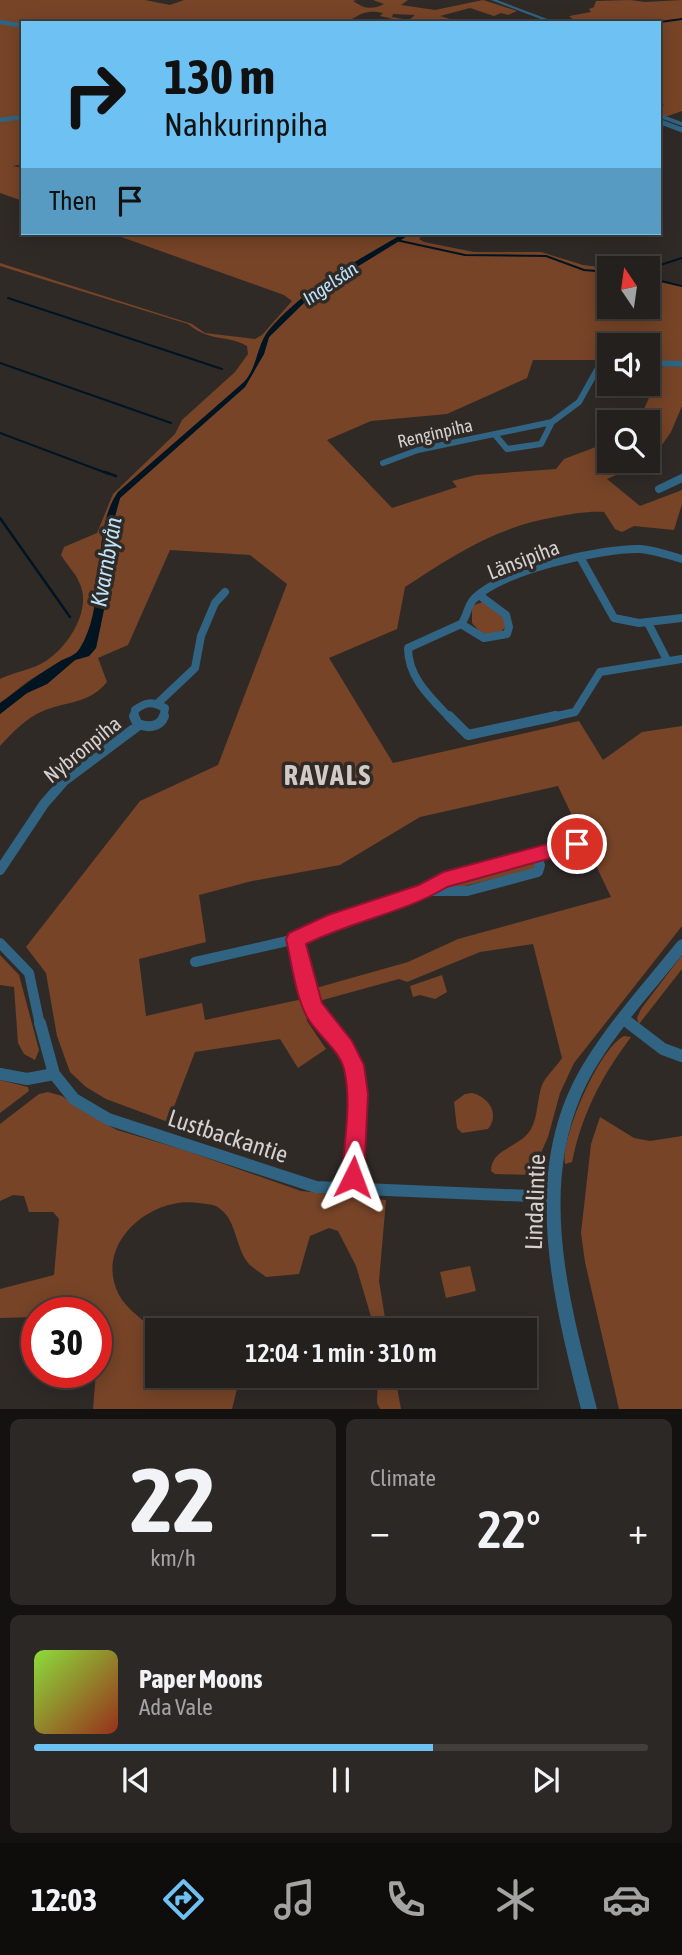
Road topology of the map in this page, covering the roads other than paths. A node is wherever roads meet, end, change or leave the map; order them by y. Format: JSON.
{"nodes":[{"id":1,"x":493,"y":0,"type":"edge"},
{"id":2,"x":551,"y":21,"type":"edge"},
{"id":3,"x":0,"y":22,"type":"edge"},
{"id":4,"x":21,"y":26,"type":"edge"},
{"id":5,"x":661,"y":116,"type":"edge"},
{"id":6,"x":21,"y":117,"type":"edge"},
{"id":7,"x":0,"y":120,"type":"edge"},
{"id":8,"x":661,"y":122,"type":"edge"},
{"id":9,"x":682,"y":124,"type":"edge"},
{"id":10,"x":682,"y":130,"type":"edge"},
{"id":11,"x":660,"y":363,"type":"edge"},
{"id":12,"x":682,"y":364,"type":"edge"},
{"id":13,"x":597,"y":376,"type":"edge"},
{"id":14,"x":552,"y":422,"type":"junction"},
{"id":15,"x":496,"y":436,"type":"junction"},
{"id":16,"x":383,"y":463,"type":"dead end"},
{"id":17,"x":682,"y":478,"type":"edge"},
{"id":18,"x":659,"y":489,"type":"dead end"},
{"id":19,"x":580,"y":557,"type":"junction"},
{"id":20,"x":682,"y":559,"type":"edge"},
{"id":21,"x":225,"y":592,"type":"dead end"},
{"id":22,"x":480,"y":595,"type":"junction"},
{"id":23,"x":682,"y":618,"type":"edge"},
{"id":24,"x":648,"y":623,"type":"junction"},
{"id":25,"x":461,"y":624,"type":"junction"},
{"id":26,"x":682,"y":659,"type":"edge"},
{"id":27,"x":667,"y":660,"type":"junction"},
{"id":28,"x":158,"y":703,"type":"junction"},
{"id":29,"x":139,"y":725,"type":"junction"},
{"id":30,"x":577,"y":844,"type":"dead end"},
{"id":31,"x":535,"y":853,"type":"junction"},
{"id":32,"x":0,"y":870,"type":"edge"},
{"id":33,"x":424,"y":891,"type":"junction"},
{"id":34,"x":296,"y":939,"type":"junction"},
{"id":35,"x":0,"y":943,"type":"edge"},
{"id":36,"x":682,"y":945,"type":"edge"},
{"id":37,"x":195,"y":962,"type":"dead end"},
{"id":38,"x":625,"y":1020,"type":"junction"},
{"id":39,"x":682,"y":1056,"type":"edge"},
{"id":40,"x":0,"y":1074,"type":"edge"},
{"id":41,"x":54,"y":1074,"type":"junction"},
{"id":42,"x":352,"y":1187,"type":"junction"},
{"id":43,"x":553,"y":1197,"type":"junction"},
{"id":44,"x":589,"y":1409,"type":"edge"}],
"edges":[{"from":1,"to":2,"type":"street"},
{"from":3,"to":4,"type":"street"},
{"from":5,"to":9,"type":"street"},
{"from":6,"to":7,"type":"street"},
{"from":8,"to":10,"type":"street"},
{"from":11,"to":12,"type":"street"},
{"from":13,"to":14,"type":"street","name":"Renginpiha"},
{"from":14,"to":15,"type":"street","name":"Renginpiha"},
{"from":14,"to":15,"type":"street","name":"Renginpiha"},
{"from":15,"to":16,"type":"street","name":"Renginpiha"},
{"from":17,"to":18,"type":"street"},
{"from":19,"to":20,"type":"street","name":"Länsipiha"},
{"from":19,"to":22,"type":"street","name":"Länsipiha"},
{"from":19,"to":24,"type":"street"},
{"from":21,"to":28,"type":"street","name":"Nybronpiha"},
{"from":22,"to":25,"type":"street","name":"Länsipiha"},
{"from":22,"to":25,"type":"street","name":"Länsipiha"},
{"from":23,"to":24,"type":"street"},
{"from":24,"to":27,"type":"street"},
{"from":25,"to":27,"type":"street"},
{"from":26,"to":27,"type":"street"},
{"from":28,"to":29,"type":"street","name":"Nybronpiha"},
{"from":28,"to":29,"type":"street","name":"Nybronpiha"},
{"from":29,"to":32,"type":"street","name":"Nybronpiha"},
{"from":30,"to":31,"type":"street"},
{"from":31,"to":33,"type":"street"},
{"from":31,"to":33,"type":"street"},
{"from":33,"to":34,"type":"street"},
{"from":34,"to":37,"type":"street"},
{"from":34,"to":42,"type":"street"},
{"from":35,"to":41,"type":"street","name":"Lustbackantie"},
{"from":36,"to":38,"type":"street","name":"Lindalintie"},
{"from":38,"to":39,"type":"street"},
{"from":38,"to":43,"type":"street","name":"Lindalintie"},
{"from":40,"to":41,"type":"street"},
{"from":41,"to":42,"type":"street","name":"Lustbackantie"},
{"from":42,"to":43,"type":"street","name":"Lustbackantie"},
{"from":43,"to":44,"type":"street","name":"Lindalintie"}]}
